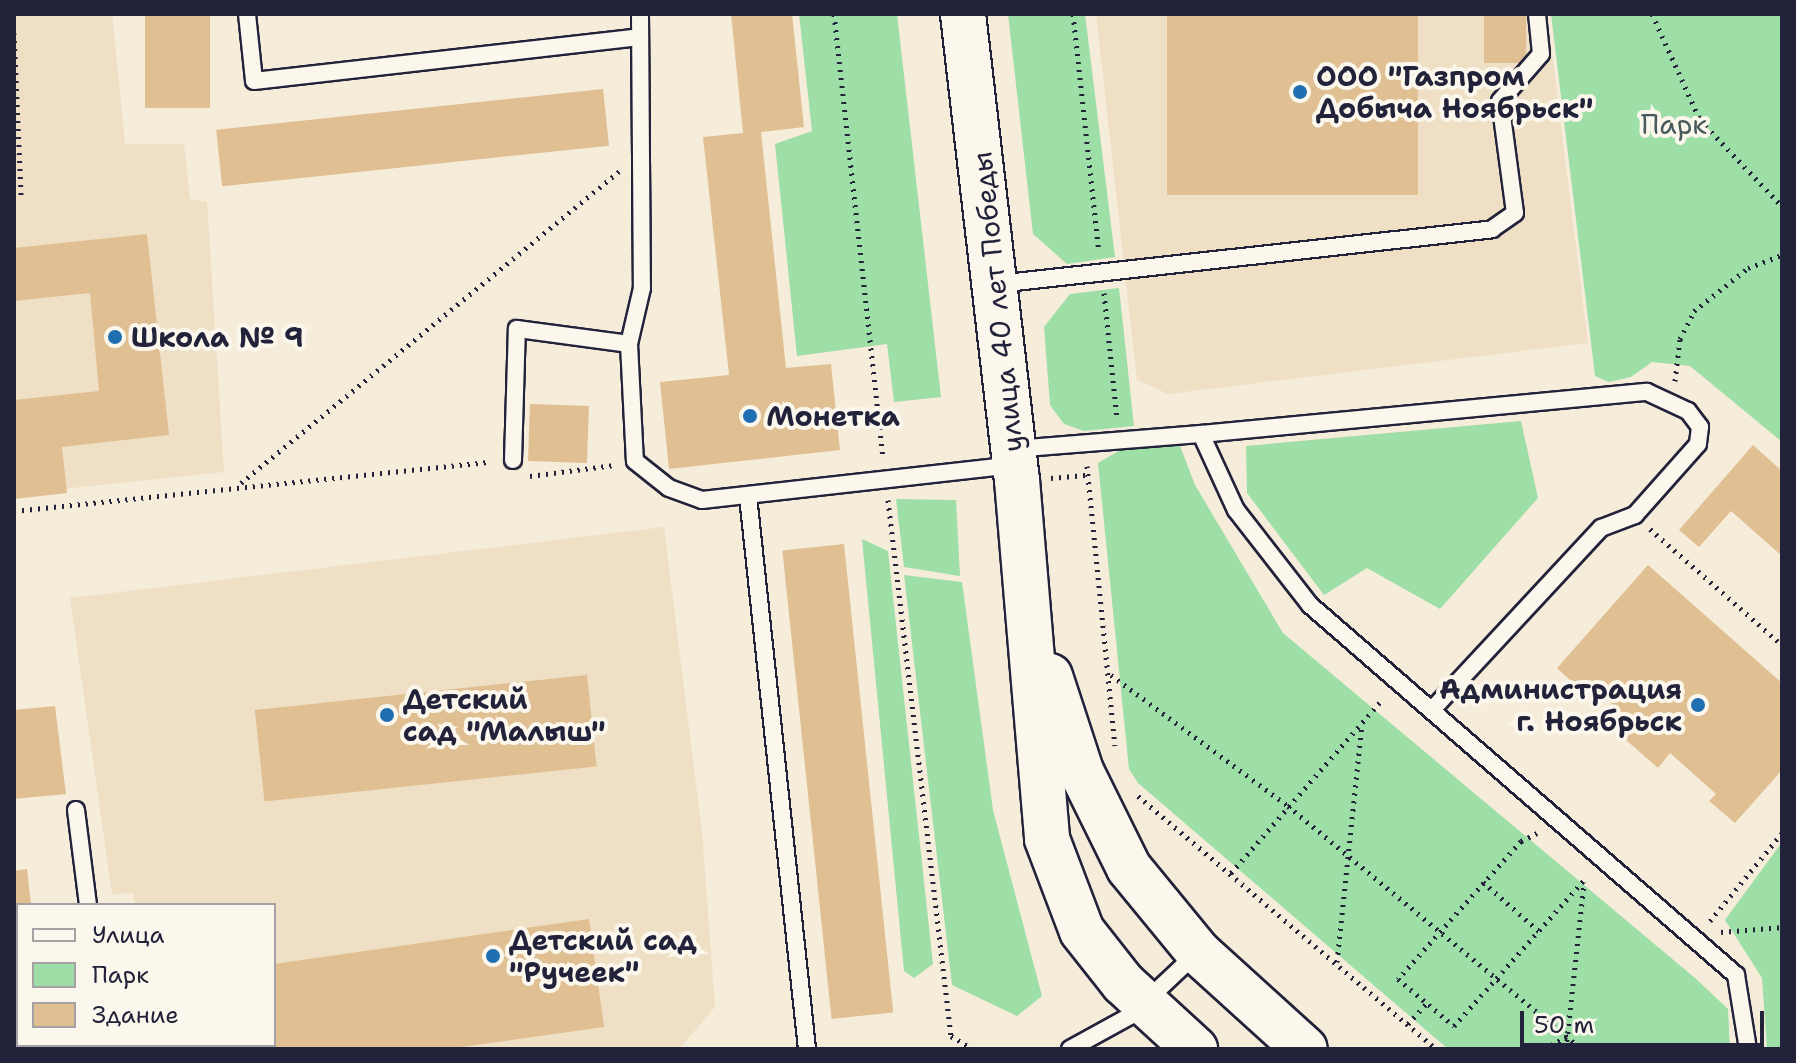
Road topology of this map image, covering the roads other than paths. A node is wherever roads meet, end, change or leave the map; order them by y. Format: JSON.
{"nodes":[{"id":1,"x":247,"y":14,"type":"edge"},
{"id":2,"x":640,"y":14,"type":"edge"},
{"id":3,"x":963,"y":14,"type":"edge"},
{"id":4,"x":1537,"y":14,"type":"edge"},
{"id":5,"x":639,"y":37,"type":"junction"},
{"id":6,"x":996,"y":284,"type":"junction"},
{"id":7,"x":629,"y":344,"type":"junction"},
{"id":8,"x":1201,"y":434,"type":"junction"},
{"id":9,"x":1014,"y":457,"type":"junction"},
{"id":10,"x":513,"y":460,"type":"road end"},
{"id":11,"x":748,"y":496,"type":"junction"},
{"id":12,"x":1028,"y":590,"type":"junction"},
{"id":13,"x":1434,"y":708,"type":"junction"},
{"id":14,"x":76,"y":810,"type":"dead end"},
{"id":15,"x":88,"y":903,"type":"edge"},
{"id":16,"x":1198,"y":952,"type":"junction"},
{"id":17,"x":1137,"y":1010,"type":"junction"},
{"id":18,"x":807,"y":1049,"type":"edge"},
{"id":19,"x":1070,"y":1049,"type":"edge"},
{"id":20,"x":1157,"y":1049,"type":"edge"},
{"id":21,"x":1195,"y":1049,"type":"edge"},
{"id":22,"x":1305,"y":1049,"type":"edge"},
{"id":23,"x":1748,"y":1049,"type":"edge"}],
"edges":[{"from":1,"to":5,"type":"lane"},
{"from":2,"to":5,"type":"lane"},
{"from":3,"to":6,"type":"main road","name":"улица 40 лет Победы"},
{"from":4,"to":6,"type":"lane"},
{"from":5,"to":7,"type":"lane"},
{"from":6,"to":9,"type":"main road","name":"улица 40 лет Победы"},
{"from":7,"to":10,"type":"lane"},
{"from":7,"to":11,"type":"lane"},
{"from":8,"to":9,"type":"lane"},
{"from":8,"to":13,"type":"lane"},
{"from":8,"to":13,"type":"lane"},
{"from":9,"to":11,"type":"lane"},
{"from":9,"to":12,"type":"main road","name":"улица 40 лет Победы"},
{"from":11,"to":18,"type":"lane"},
{"from":12,"to":16,"type":"main road","name":"улица 40 лет Победы"},
{"from":12,"to":17,"type":"main road","name":"улица 40 лет Победы"},
{"from":13,"to":23,"type":"lane"},
{"from":14,"to":15,"type":"lane"},
{"from":16,"to":17,"type":"lane"},
{"from":16,"to":22,"type":"main road","name":"улица 40 лет Победы"},
{"from":17,"to":19,"type":"lane"},
{"from":17,"to":20,"type":"main road"},
{"from":17,"to":21,"type":"main road"}]}
